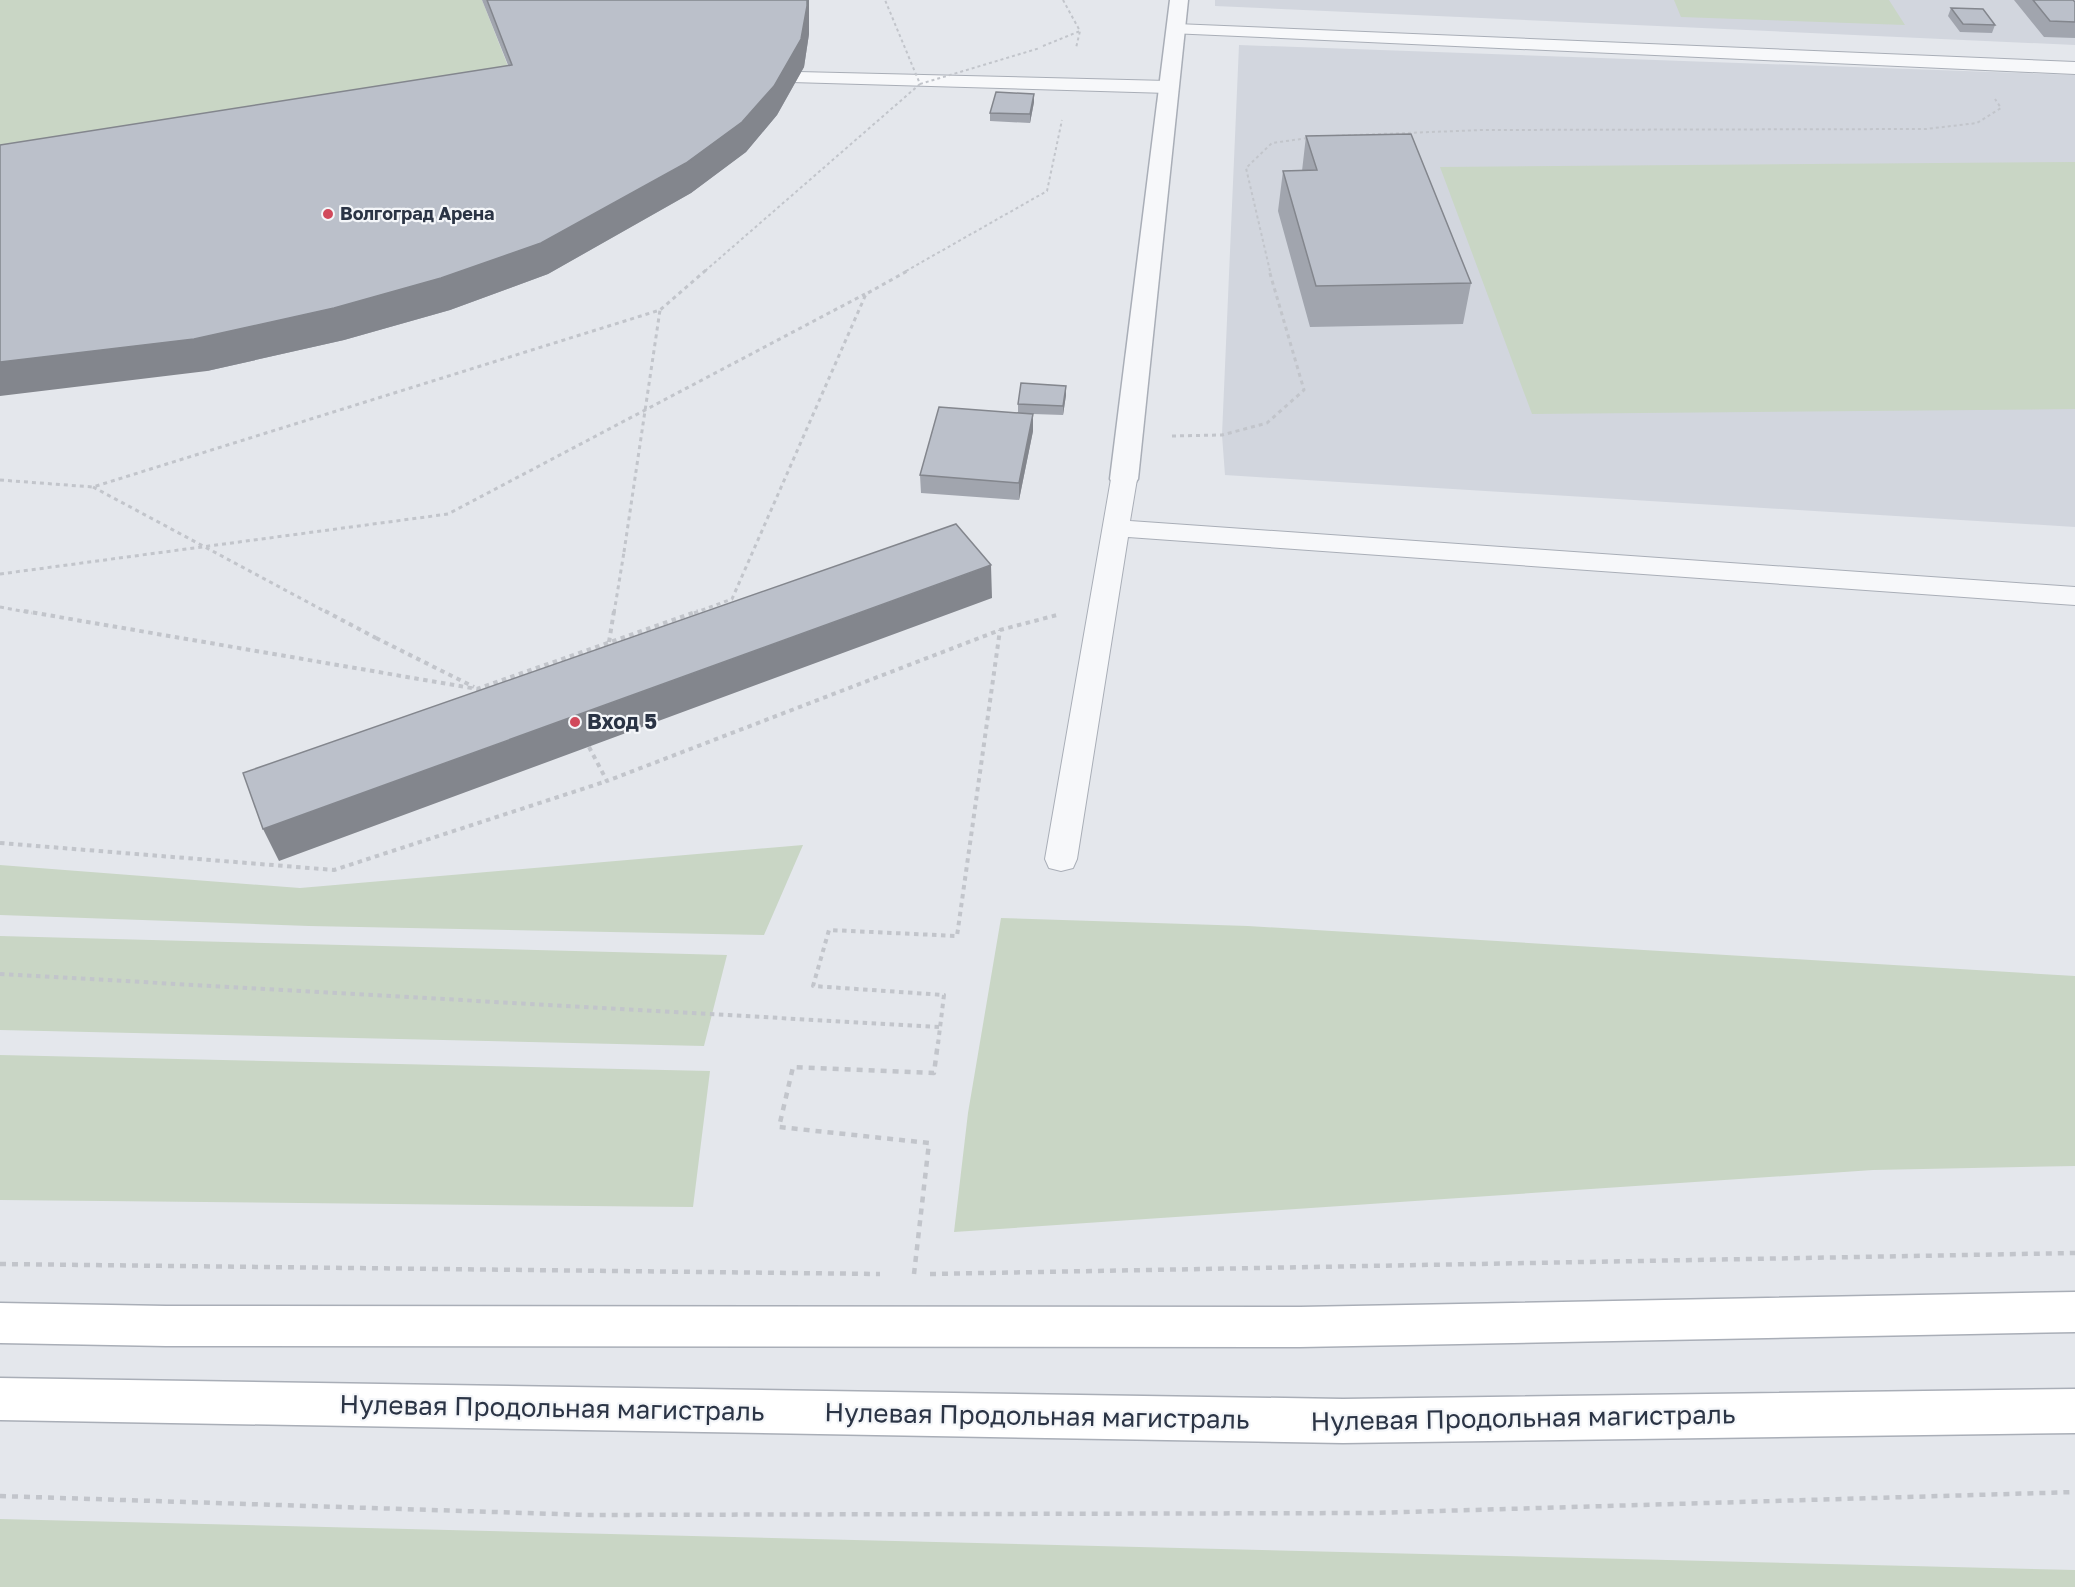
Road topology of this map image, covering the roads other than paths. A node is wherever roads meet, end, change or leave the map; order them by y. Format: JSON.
{"nodes":[{"id":1,"x":1179,"y":0,"type":"edge"},
{"id":2,"x":1176,"y":29,"type":"junction"},
{"id":3,"x":2075,"y":68,"type":"edge"},
{"id":4,"x":798,"y":78,"type":"edge"},
{"id":5,"x":1168,"y":87,"type":"junction"},
{"id":6,"x":1124,"y":479,"type":"joint"},
{"id":7,"x":1116,"y":528,"type":"junction"},
{"id":8,"x":2075,"y":596,"type":"edge"},
{"id":9,"x":1061,"y":859,"type":"dead end"},
{"id":10,"x":2075,"y":1312,"type":"edge"},
{"id":11,"x":0,"y":1323,"type":"edge"},
{"id":12,"x":0,"y":1399,"type":"edge"},
{"id":13,"x":2075,"y":1411,"type":"edge"}],
"edges":[{"from":1,"to":2,"type":"street"},
{"from":2,"to":3,"type":"lane"},
{"from":2,"to":5,"type":"street"},
{"from":4,"to":5,"type":"lane"},
{"from":5,"to":6,"type":"street"},
{"from":6,"to":7,"type":"lane"},
{"from":7,"to":8,"type":"lane"},
{"from":7,"to":9,"type":"lane"},
{"from":10,"to":11,"type":"main road"},
{"from":12,"to":13,"type":"main road","name":"Нулевая Продольная магистраль"}]}
